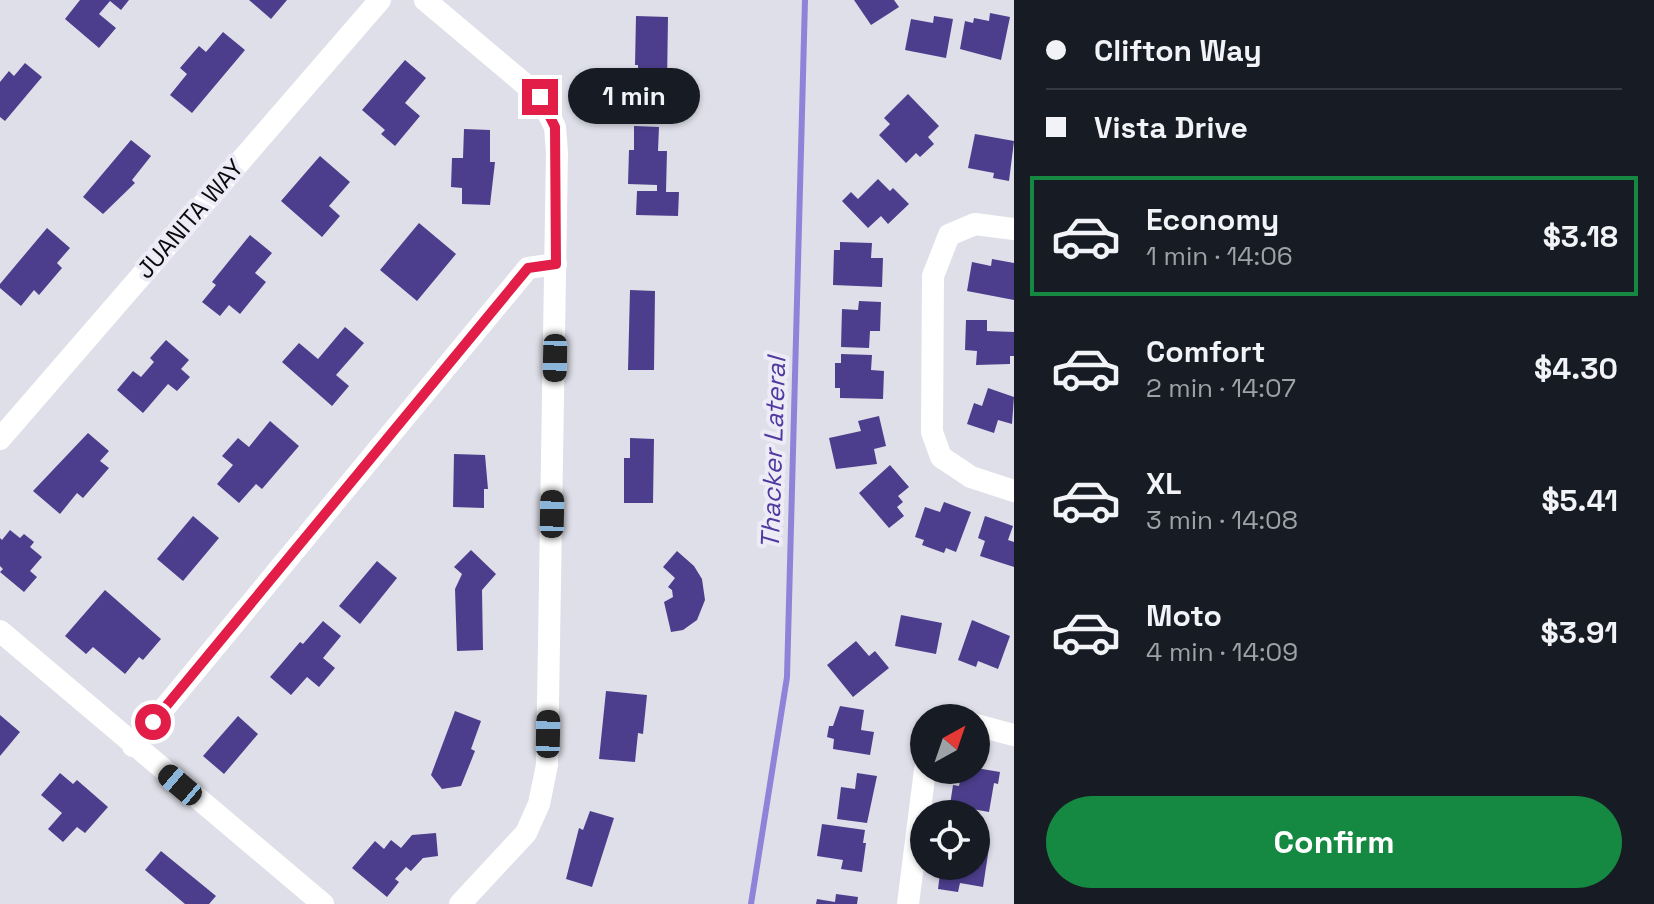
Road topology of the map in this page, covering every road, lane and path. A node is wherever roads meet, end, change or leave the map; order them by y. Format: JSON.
{"nodes":[{"id":1,"x":380,"y":0,"type":"edge"},
{"id":2,"x":425,"y":0,"type":"edge"},
{"id":3,"x":1014,"y":229,"type":"edge"},
{"id":4,"x":556,"y":264,"type":"junction"},
{"id":5,"x":0,"y":439,"type":"edge"},
{"id":6,"x":1014,"y":491,"type":"edge"},
{"id":7,"x":0,"y":631,"type":"edge"},
{"id":8,"x":990,"y":729,"type":"edge"},
{"id":9,"x":1014,"y":735,"type":"edge"},
{"id":10,"x":133,"y":746,"type":"junction"},
{"id":11,"x":923,"y":784,"type":"edge"},
{"id":12,"x":323,"y":904,"type":"edge"},
{"id":13,"x":460,"y":904,"type":"edge"},
{"id":14,"x":908,"y":904,"type":"edge"}],
"edges":[{"from":1,"to":5,"type":"street","name":"JUANITA WAY"},
{"from":2,"to":4,"type":"street"},
{"from":3,"to":6,"type":"street"},
{"from":4,"to":10,"type":"street"},
{"from":4,"to":13,"type":"street"},
{"from":7,"to":10,"type":"street"},
{"from":8,"to":9,"type":"street"},
{"from":10,"to":12,"type":"street"},
{"from":11,"to":14,"type":"street"}]}
